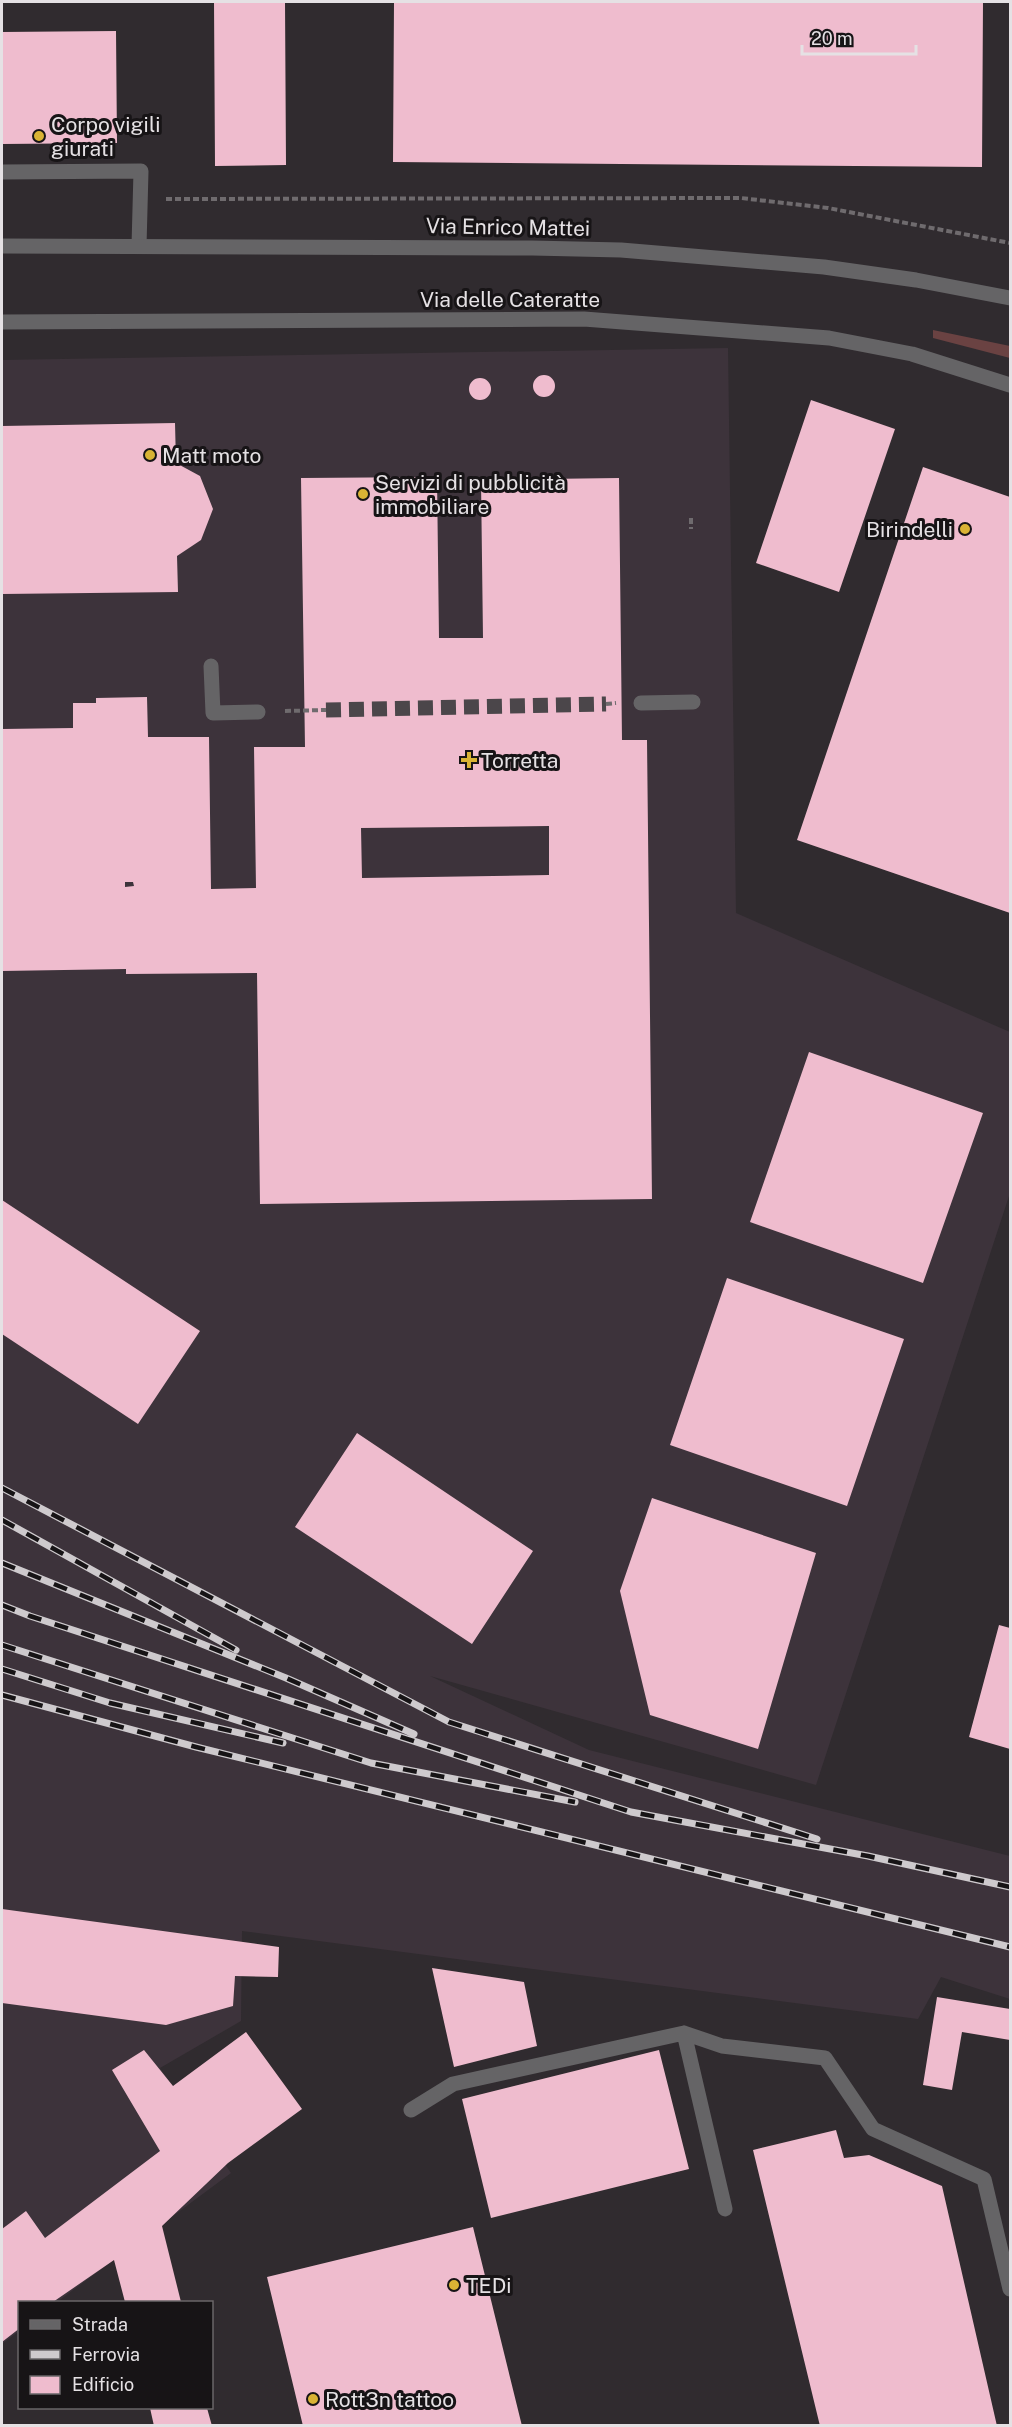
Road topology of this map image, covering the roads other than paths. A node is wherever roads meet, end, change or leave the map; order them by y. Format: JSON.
{"nodes":[{"id":1,"x":2,"y":172,"type":"edge"},
{"id":2,"x":2,"y":246,"type":"edge"},
{"id":3,"x":140,"y":246,"type":"junction"},
{"id":4,"x":1011,"y":298,"type":"edge"},
{"id":5,"x":2,"y":322,"type":"edge"},
{"id":6,"x":1011,"y":385,"type":"edge"},
{"id":7,"x":212,"y":666,"type":"dead end"},
{"id":8,"x":693,"y":702,"type":"dead end"},
{"id":9,"x":641,"y":703,"type":"dead end"},
{"id":10,"x":258,"y":712,"type":"road end"},
{"id":11,"x":684,"y":2033,"type":"junction"},
{"id":12,"x":411,"y":2110,"type":"dead end"},
{"id":13,"x":725,"y":2209,"type":"dead end"},
{"id":14,"x":1011,"y":2289,"type":"edge"}],
"edges":[{"from":1,"to":3,"type":"street"},
{"from":2,"to":3,"type":"street","name":"Via Enrico Mattei"},
{"from":3,"to":4,"type":"street","name":"Via Enrico Mattei"},
{"from":5,"to":6,"type":"street","name":"Via delle Cateratte"},
{"from":7,"to":10,"type":"street"},
{"from":8,"to":9,"type":"street"},
{"from":11,"to":12,"type":"street"},
{"from":11,"to":13,"type":"street"},
{"from":11,"to":14,"type":"street"}]}
